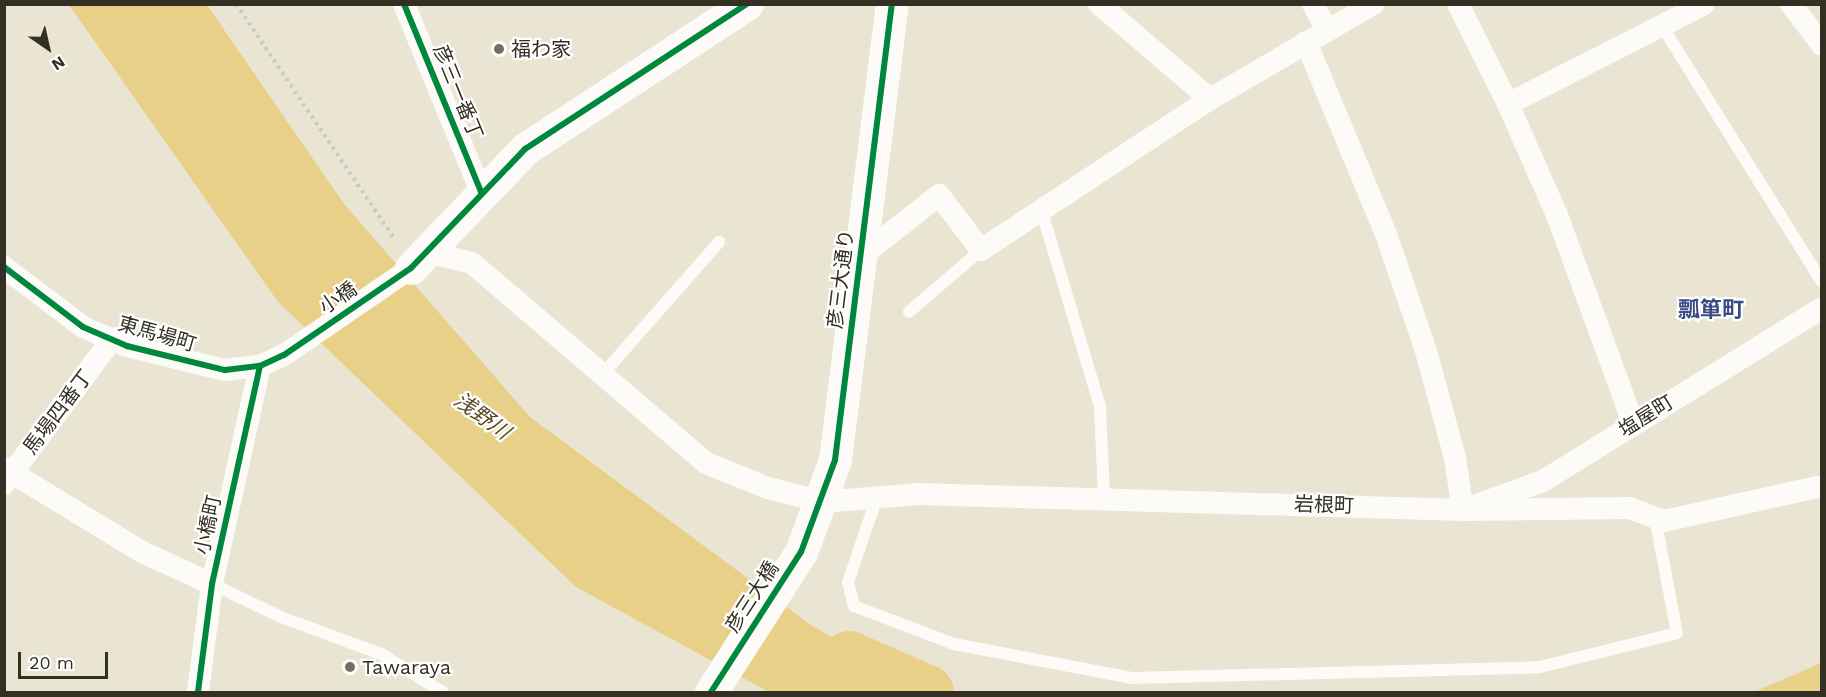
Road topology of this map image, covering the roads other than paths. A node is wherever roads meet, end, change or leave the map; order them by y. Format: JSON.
{"nodes":[{"id":1,"x":747,"y":4,"type":"edge"},
{"id":2,"x":892,"y":4,"type":"edge"},
{"id":3,"x":1099,"y":4,"type":"edge"},
{"id":4,"x":1313,"y":4,"type":"edge"},
{"id":5,"x":1373,"y":4,"type":"edge"},
{"id":6,"x":1458,"y":4,"type":"edge"},
{"id":7,"x":1704,"y":4,"type":"edge"},
{"id":8,"x":1791,"y":4,"type":"edge"},
{"id":9,"x":410,"y":7,"type":"edge"},
{"id":10,"x":1662,"y":26,"type":"junction"},
{"id":11,"x":1327,"y":30,"type":"junction"},
{"id":12,"x":1306,"y":42,"type":"junction"},
{"id":13,"x":1821,"y":45,"type":"edge"},
{"id":14,"x":1210,"y":99,"type":"junction"},
{"id":15,"x":1508,"y":104,"type":"junction"},
{"id":16,"x":481,"y":192,"type":"junction"},
{"id":17,"x":1042,"y":212,"type":"junction"},
{"id":18,"x":719,"y":242,"type":"dead end"},
{"id":19,"x":981,"y":250,"type":"junction"},
{"id":20,"x":860,"y":257,"type":"junction"},
{"id":21,"x":419,"y":260,"type":"junction"},
{"id":22,"x":4,"y":267,"type":"edge"},
{"id":23,"x":1821,"y":282,"type":"edge"},
{"id":24,"x":1821,"y":308,"type":"edge"},
{"id":25,"x":909,"y":312,"type":"dead end"},
{"id":26,"x":112,"y":339,"type":"junction"},
{"id":27,"x":284,"y":355,"type":"joint"},
{"id":28,"x":260,"y":366,"type":"junction"},
{"id":29,"x":603,"y":374,"type":"junction"},
{"id":30,"x":1634,"y":423,"type":"junction"},
{"id":31,"x":7,"y":475,"type":"edge"},
{"id":32,"x":1821,"y":486,"type":"edge"},
{"id":33,"x":877,"y":497,"type":"junction"},
{"id":34,"x":1104,"y":498,"type":"junction"},
{"id":35,"x":822,"y":502,"type":"junction"},
{"id":36,"x":1463,"y":510,"type":"junction"},
{"id":37,"x":1655,"y":518,"type":"junction"},
{"id":38,"x":801,"y":552,"type":"joint"},
{"id":39,"x":212,"y":584,"type":"junction"},
{"id":40,"x":198,"y":693,"type":"edge"},
{"id":41,"x":443,"y":693,"type":"edge"},
{"id":42,"x":711,"y":693,"type":"edge"}],
"edges":[{"from":1,"to":16,"type":"street"},
{"from":2,"to":20,"type":"street","name":"彦三大通り"},
{"from":3,"to":14,"type":"street"},
{"from":4,"to":11,"type":"street"},
{"from":5,"to":11,"type":"street"},
{"from":6,"to":15,"type":"street"},
{"from":7,"to":10,"type":"street"},
{"from":8,"to":13,"type":"street"},
{"from":9,"to":16,"type":"street","name":"彦三一番丁"},
{"from":10,"to":15,"type":"street"},
{"from":10,"to":23,"type":"lane"},
{"from":11,"to":12,"type":"street"},
{"from":12,"to":14,"type":"street"},
{"from":12,"to":36,"type":"street"},
{"from":14,"to":17,"type":"street"},
{"from":15,"to":30,"type":"street"},
{"from":16,"to":21,"type":"street"},
{"from":17,"to":19,"type":"street"},
{"from":17,"to":34,"type":"lane"},
{"from":18,"to":29,"type":"lane"},
{"from":19,"to":20,"type":"street"},
{"from":19,"to":25,"type":"lane"},
{"from":20,"to":35,"type":"street","name":"彦三大通り"},
{"from":21,"to":27,"type":"street","name":"小橋"},
{"from":21,"to":29,"type":"street","name":"岩根町"},
{"from":22,"to":26,"type":"street","name":"東馬場町"},
{"from":24,"to":30,"type":"street","name":"塩屋町"},
{"from":26,"to":28,"type":"street","name":"東馬場町"},
{"from":26,"to":31,"type":"street","name":"馬場四番丁"},
{"from":27,"to":28,"type":"street","name":"東馬場町"},
{"from":28,"to":39,"type":"street","name":"小橋町"},
{"from":29,"to":35,"type":"street","name":"岩根町"},
{"from":30,"to":36,"type":"street","name":"塩屋町"},
{"from":31,"to":39,"type":"street"},
{"from":32,"to":37,"type":"street","name":"岩根町"},
{"from":33,"to":34,"type":"street","name":"岩根町"},
{"from":33,"to":35,"type":"street","name":"岩根町"},
{"from":33,"to":37,"type":"lane"},
{"from":34,"to":36,"type":"street","name":"岩根町"},
{"from":35,"to":38,"type":"street","name":"彦三大通り"},
{"from":36,"to":37,"type":"street","name":"岩根町"},
{"from":38,"to":42,"type":"street","name":"彦三大橋"},
{"from":39,"to":40,"type":"street","name":"小橋町"},
{"from":39,"to":41,"type":"lane"}]}
